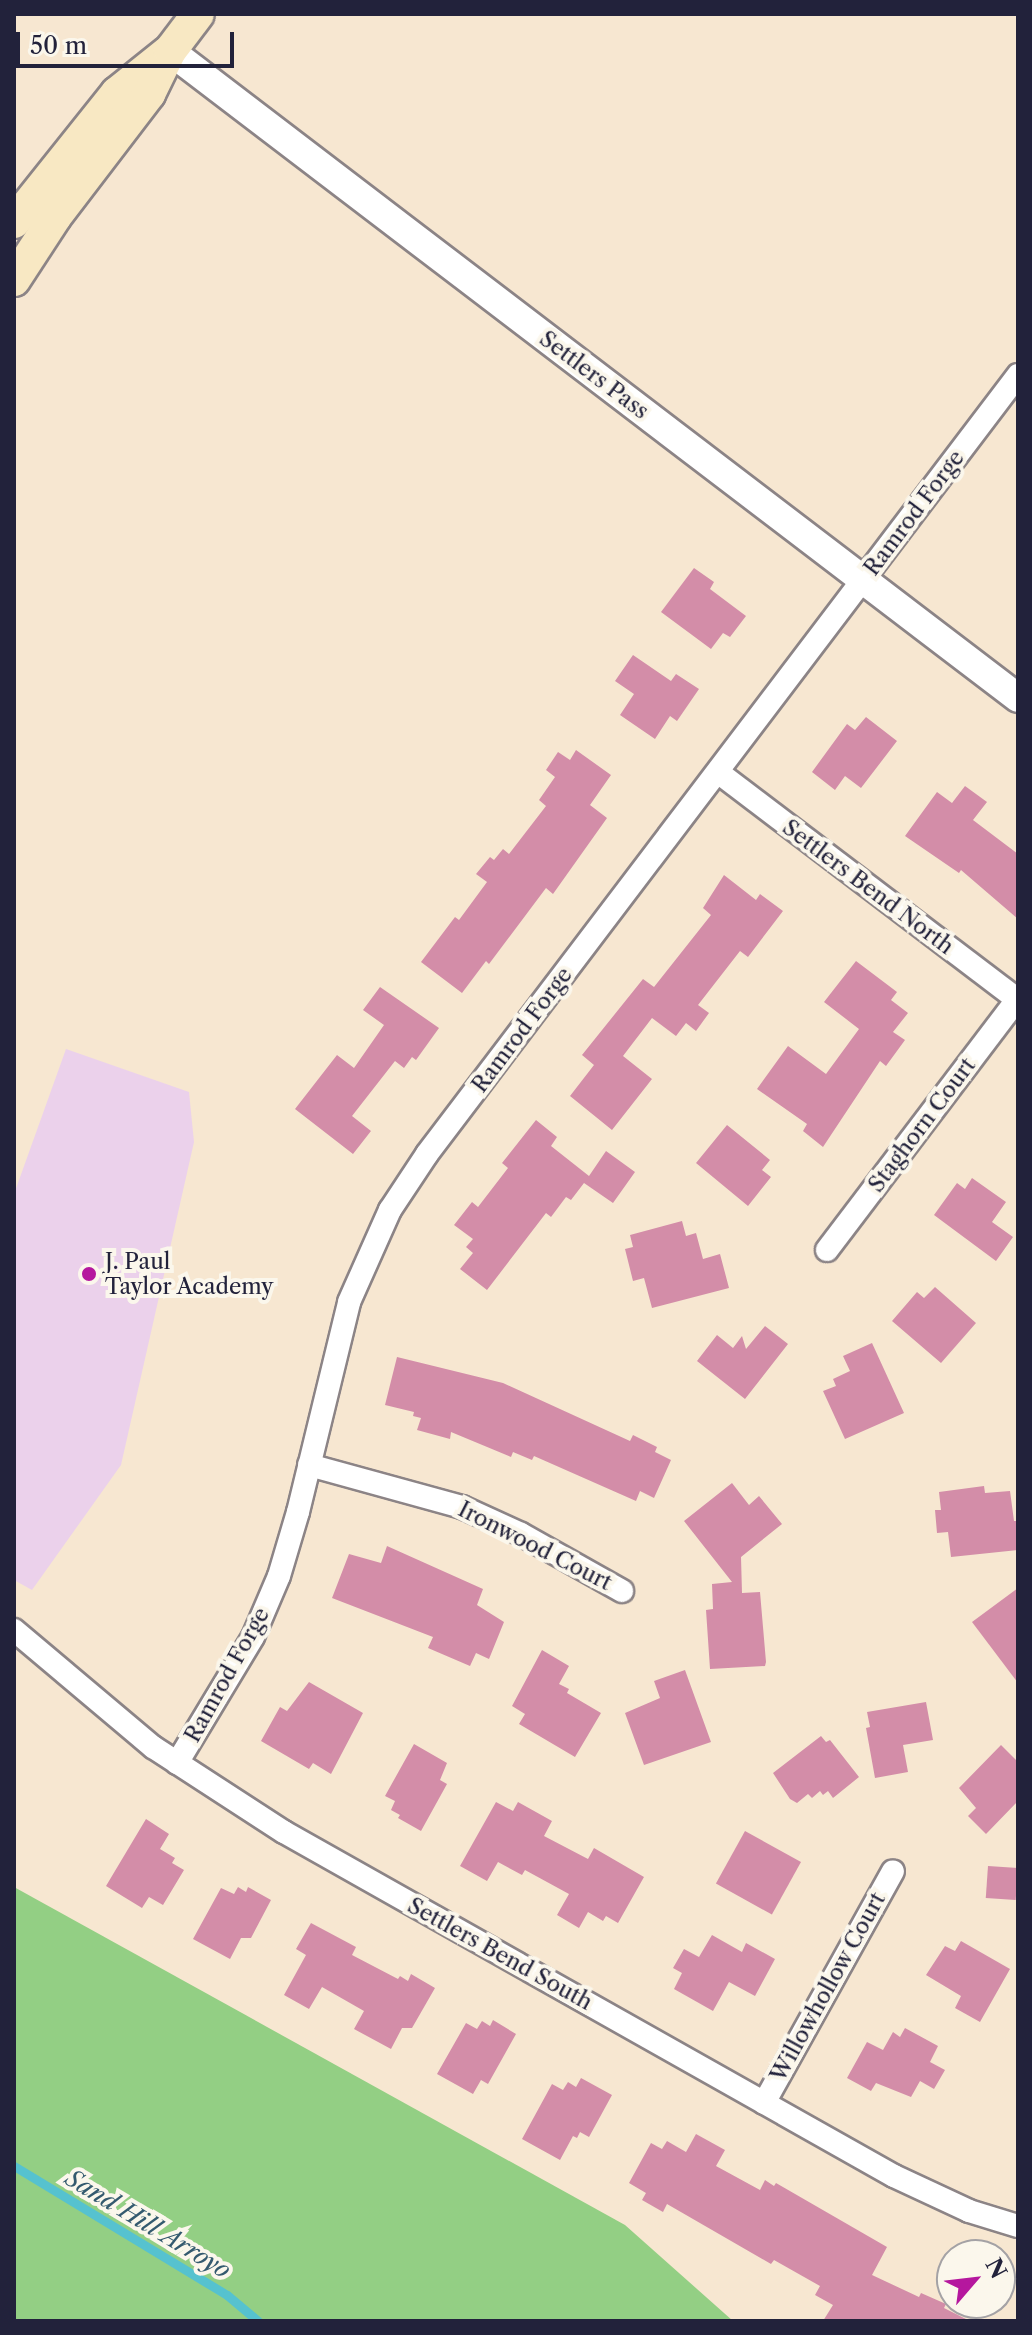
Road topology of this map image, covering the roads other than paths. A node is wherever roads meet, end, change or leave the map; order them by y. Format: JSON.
{"nodes":[{"id":1,"x":198,"y":14,"type":"edge"},
{"id":2,"x":170,"y":51,"type":"junction"},
{"id":3,"x":14,"y":222,"type":"edge"},
{"id":4,"x":14,"y":280,"type":"edge"},
{"id":5,"x":1018,"y":375,"type":"edge"},
{"id":6,"x":864,"y":581,"type":"junction"},
{"id":7,"x":1018,"y":698,"type":"edge"},
{"id":8,"x":719,"y":773,"type":"junction"},
{"id":9,"x":1018,"y":1000,"type":"edge"},
{"id":10,"x":827,"y":1250,"type":"dead end"},
{"id":11,"x":309,"y":1465,"type":"junction"},
{"id":12,"x":622,"y":1591,"type":"dead end"},
{"id":13,"x":14,"y":1630,"type":"edge"},
{"id":14,"x":177,"y":1763,"type":"junction"},
{"id":15,"x":893,"y":1871,"type":"dead end"},
{"id":16,"x":764,"y":2103,"type":"junction"},
{"id":17,"x":1018,"y":2226,"type":"edge"}],
"edges":[{"from":1,"to":2,"type":"main road"},
{"from":2,"to":3,"type":"main road"},
{"from":2,"to":4,"type":"main road"},
{"from":2,"to":6,"type":"street","name":"Settlers Pass"},
{"from":5,"to":6,"type":"street","name":"Ramrod Forge"},
{"from":6,"to":7,"type":"street","name":"Settlers Pass"},
{"from":6,"to":8,"type":"street","name":"Ramrod Forge"},
{"from":8,"to":9,"type":"street","name":"Settlers Bend North"},
{"from":8,"to":11,"type":"street","name":"Ramrod Forge"},
{"from":9,"to":10,"type":"street","name":"Staghorn Court"},
{"from":11,"to":12,"type":"street","name":"Ironwood Court"},
{"from":11,"to":14,"type":"street","name":"Ramrod Forge"},
{"from":13,"to":14,"type":"street","name":"Settlers Bend South"},
{"from":14,"to":16,"type":"street","name":"Settlers Bend South"},
{"from":15,"to":16,"type":"street","name":"Willowhollow Court"},
{"from":16,"to":17,"type":"street","name":"Settlers Bend South"}]}
